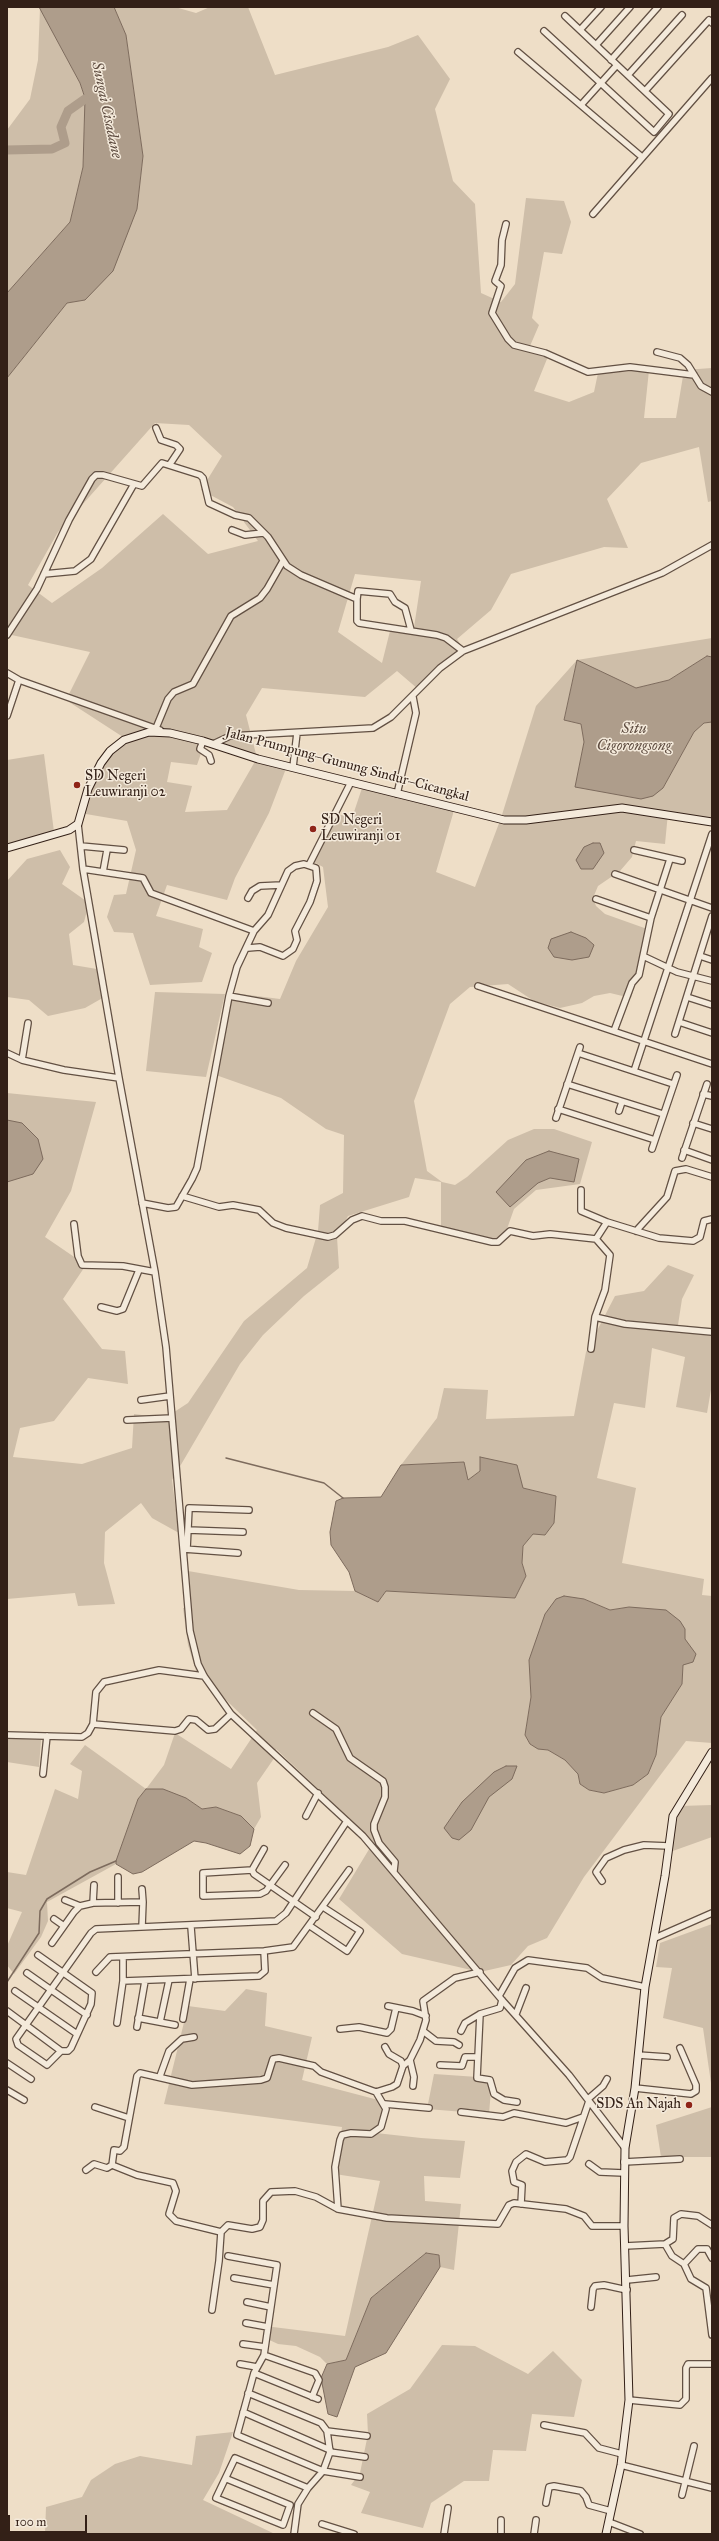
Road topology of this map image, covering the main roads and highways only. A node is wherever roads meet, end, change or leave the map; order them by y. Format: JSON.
{"nodes":[{"id":1,"x":712,"y":822,"type":"edge"},
{"id":2,"x":7,"y":848,"type":"edge"},
{"id":3,"x":712,"y":1752,"type":"edge"},
{"id":4,"x":606,"y":2534,"type":"edge"}],
"edges":[{"from":1,"to":2,"type":"main road","name":"Jalan Prumpung–Gunung Sindur–Cicangkal"},
{"from":3,"to":4,"type":"main road"}]}
